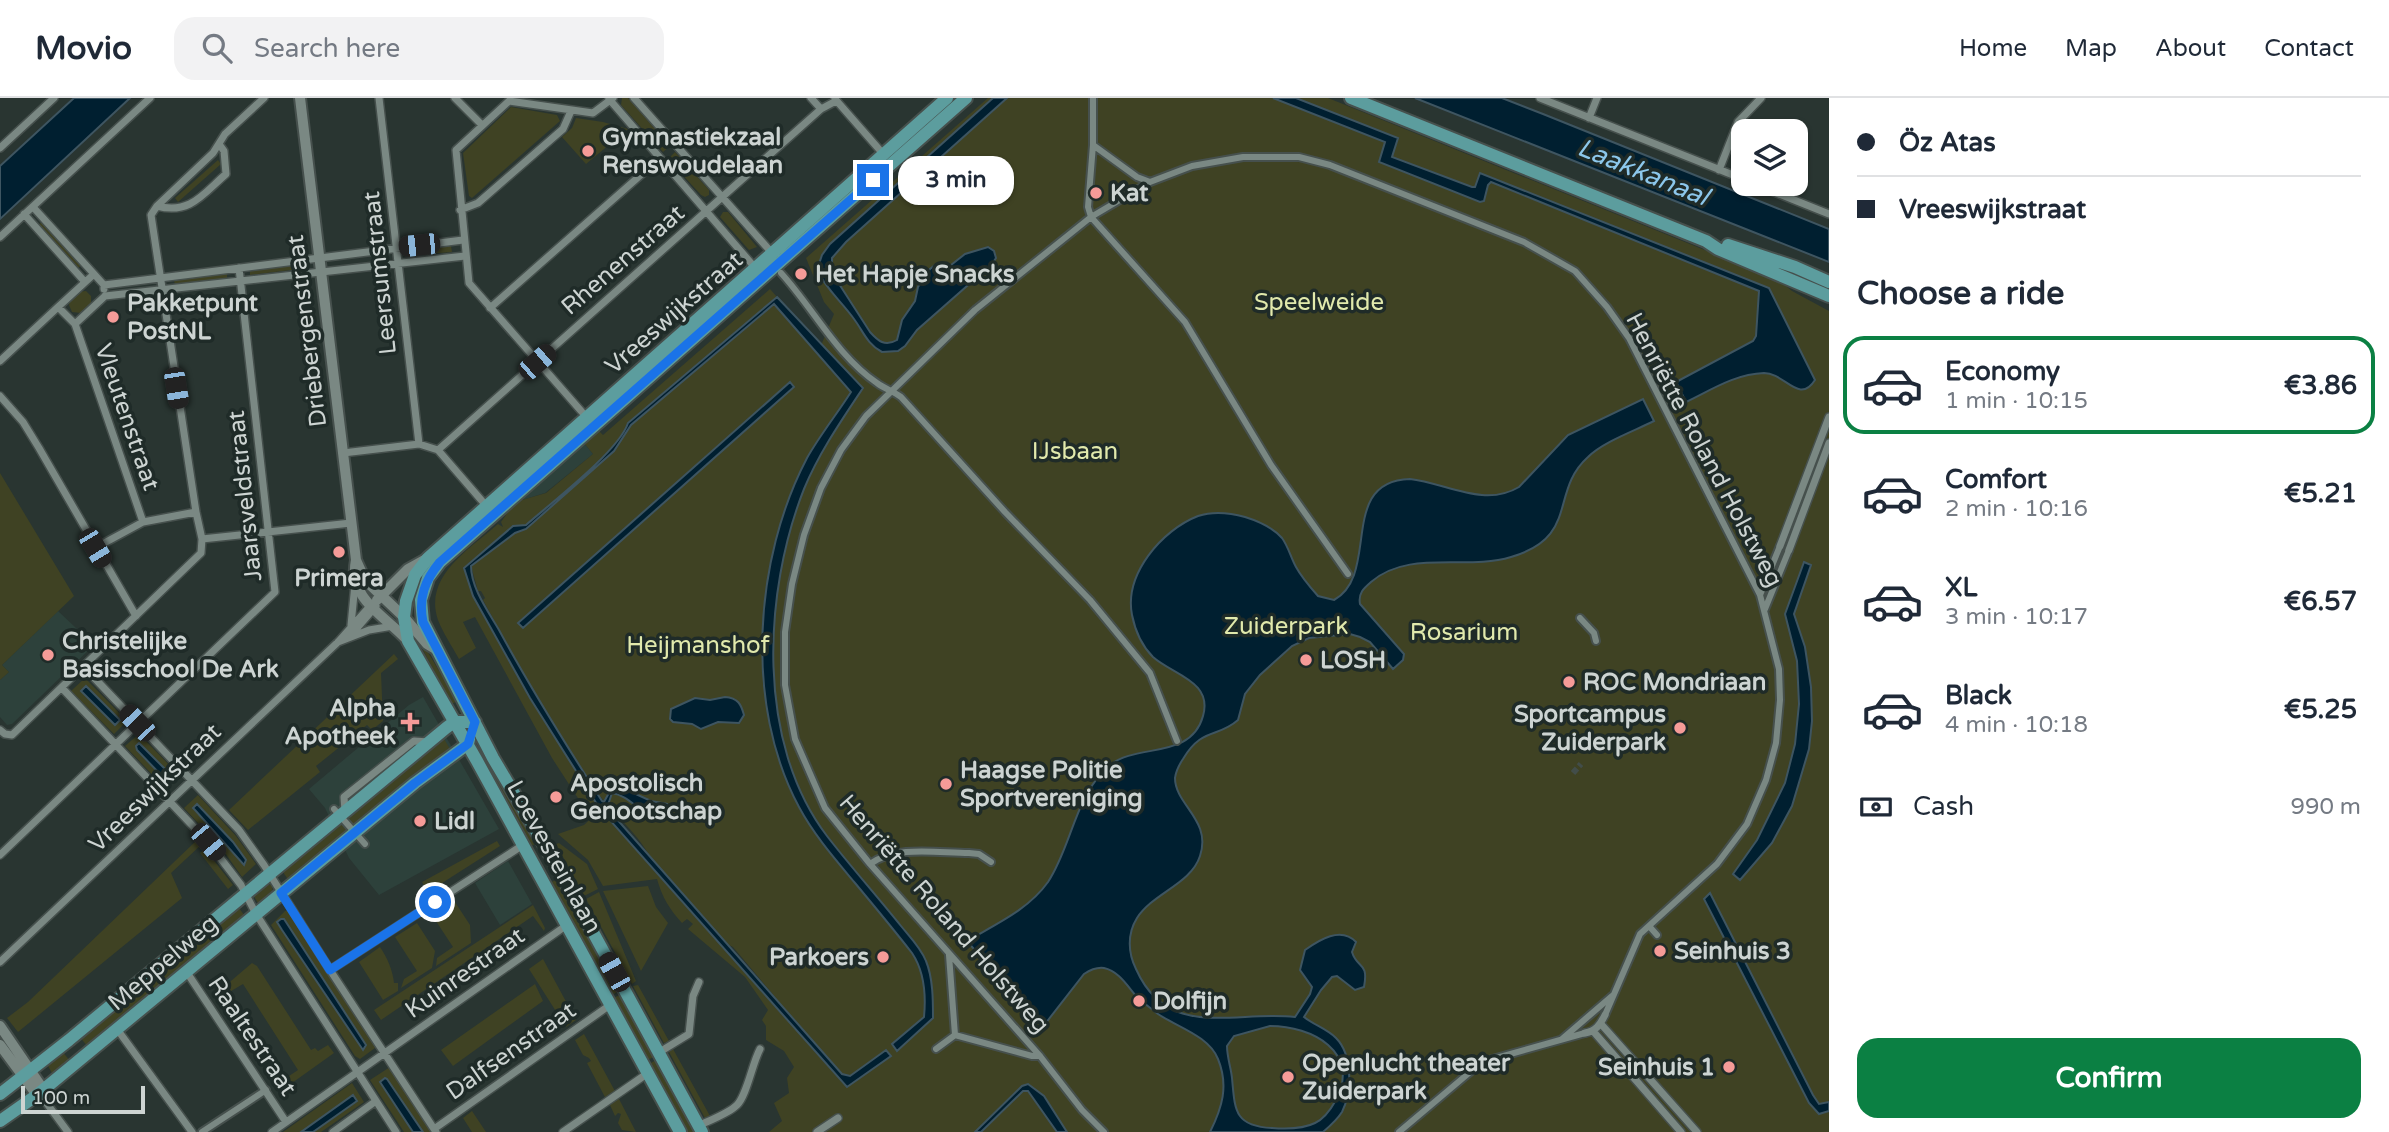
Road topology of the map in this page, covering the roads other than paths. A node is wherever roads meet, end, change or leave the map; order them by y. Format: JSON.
{"nodes":[{"id":1,"x":54,"y":98,"type":"edge"},
{"id":2,"x":150,"y":98,"type":"edge"},
{"id":3,"x":264,"y":98,"type":"edge"},
{"id":4,"x":300,"y":98,"type":"edge"},
{"id":5,"x":379,"y":98,"type":"edge"},
{"id":6,"x":455,"y":98,"type":"edge"},
{"id":7,"x":634,"y":98,"type":"edge"},
{"id":8,"x":811,"y":98,"type":"edge"},
{"id":9,"x":947,"y":98,"type":"edge"},
{"id":10,"x":966,"y":98,"type":"edge"},
{"id":11,"x":1093,"y":98,"type":"edge"},
{"id":12,"x":1351,"y":98,"type":"edge"},
{"id":13,"x":1540,"y":98,"type":"edge"},
{"id":14,"x":1597,"y":98,"type":"edge"},
{"id":15,"x":611,"y":99,"type":"edge"},
{"id":16,"x":835,"y":100,"type":"edge"},
{"id":17,"x":1756,"y":100,"type":"edge"},
{"id":18,"x":821,"y":109,"type":"junction"},
{"id":19,"x":571,"y":111,"type":"junction"},
{"id":20,"x":1589,"y":118,"type":"junction"},
{"id":21,"x":482,"y":125,"type":"junction"},
{"id":22,"x":219,"y":144,"type":"junction"},
{"id":23,"x":1093,"y":145,"type":"junction"},
{"id":24,"x":0,"y":148,"type":"edge"},
{"id":25,"x":660,"y":158,"type":"junction"},
{"id":26,"x":888,"y":159,"type":"junction"},
{"id":27,"x":1719,"y":170,"type":"junction"},
{"id":28,"x":1731,"y":174,"type":"edge"},
{"id":29,"x":1150,"y":182,"type":"junction"},
{"id":30,"x":1784,"y":196,"type":"edge"},
{"id":31,"x":723,"y":197,"type":"junction"},
{"id":32,"x":157,"y":206,"type":"junction"},
{"id":33,"x":33,"y":207,"type":"junction"},
{"id":34,"x":460,"y":210,"type":"junction"},
{"id":35,"x":708,"y":211,"type":"junction"},
{"id":36,"x":24,"y":214,"type":"junction"},
{"id":37,"x":1829,"y":214,"type":"edge"},
{"id":38,"x":1091,"y":217,"type":"junction"},
{"id":39,"x":0,"y":237,"type":"edge"},
{"id":40,"x":463,"y":240,"type":"junction"},
{"id":41,"x":1706,"y":241,"type":"junction"},
{"id":42,"x":396,"y":247,"type":"junction"},
{"id":43,"x":465,"y":256,"type":"junction"},
{"id":44,"x":398,"y":262,"type":"junction"},
{"id":45,"x":778,"y":263,"type":"junction"},
{"id":46,"x":321,"y":265,"type":"junction"},
{"id":47,"x":239,"y":268,"type":"junction"},
{"id":48,"x":760,"y":273,"type":"junction"},
{"id":49,"x":94,"y":274,"type":"junction"},
{"id":50,"x":160,"y":278,"type":"junction"},
{"id":51,"x":240,"y":280,"type":"junction"},
{"id":52,"x":85,"y":282,"type":"junction"},
{"id":53,"x":1829,"y":282,"type":"edge"},
{"id":54,"x":104,"y":285,"type":"junction"},
{"id":55,"x":161,"y":289,"type":"junction"},
{"id":56,"x":105,"y":296,"type":"junction"},
{"id":57,"x":1829,"y":296,"type":"edge"},
{"id":58,"x":58,"y":307,"type":"junction"},
{"id":59,"x":490,"y":308,"type":"junction"},
{"id":60,"x":75,"y":324,"type":"junction"},
{"id":61,"x":0,"y":361,"type":"edge"},
{"id":62,"x":537,"y":362,"type":"junction"},
{"id":63,"x":892,"y":390,"type":"junction"},
{"id":64,"x":0,"y":396,"type":"edge"},
{"id":65,"x":1829,"y":417,"type":"edge"},
{"id":66,"x":591,"y":422,"type":"junction"},
{"id":67,"x":1829,"y":443,"type":"edge"},
{"id":68,"x":419,"y":444,"type":"junction"},
{"id":69,"x":438,"y":450,"type":"junction"},
{"id":70,"x":343,"y":453,"type":"junction"},
{"id":71,"x":1814,"y":484,"type":"junction"},
{"id":72,"x":1802,"y":489,"type":"junction"},
{"id":73,"x":490,"y":510,"type":"junction"},
{"id":74,"x":196,"y":512,"type":"junction"},
{"id":75,"x":143,"y":522,"type":"junction"},
{"id":76,"x":351,"y":523,"type":"junction"},
{"id":77,"x":269,"y":532,"type":"junction"},
{"id":78,"x":202,"y":539,"type":"junction"},
{"id":79,"x":1780,"y":546,"type":"joint"},
{"id":80,"x":95,"y":548,"type":"junction"},
{"id":81,"x":1789,"y":550,"type":"joint"},
{"id":82,"x":428,"y":558,"type":"junction"},
{"id":83,"x":356,"y":560,"type":"junction"},
{"id":84,"x":1348,"y":574,"type":"dead end"},
{"id":85,"x":355,"y":584,"type":"junction"},
{"id":86,"x":1760,"y":595,"type":"junction"},
{"id":87,"x":381,"y":596,"type":"junction"},
{"id":88,"x":420,"y":606,"type":"junction"},
{"id":89,"x":372,"y":609,"type":"junction"},
{"id":90,"x":1765,"y":609,"type":"junction"},
{"id":91,"x":136,"y":616,"type":"junction"},
{"id":92,"x":1580,"y":618,"type":"dead end"},
{"id":93,"x":402,"y":621,"type":"junction"},
{"id":94,"x":351,"y":625,"type":"junction"},
{"id":95,"x":349,"y":637,"type":"junction"},
{"id":96,"x":408,"y":641,"type":"joint"},
{"id":97,"x":1596,"y":641,"type":"dead end"},
{"id":98,"x":338,"y":642,"type":"junction"},
{"id":99,"x":438,"y":650,"type":"junction"},
{"id":100,"x":83,"y":666,"type":"junction"},
{"id":101,"x":62,"y":688,"type":"junction"},
{"id":102,"x":454,"y":722,"type":"junction"},
{"id":103,"x":475,"y":722,"type":"junction"},
{"id":104,"x":137,"y":723,"type":"junction"},
{"id":105,"x":2,"y":732,"type":"edge"},
{"id":106,"x":1177,"y":741,"type":"dead end"},
{"id":107,"x":468,"y":744,"type":"junction"},
{"id":108,"x":114,"y":746,"type":"junction"},
{"id":109,"x":193,"y":780,"type":"junction"},
{"id":110,"x":170,"y":803,"type":"junction"},
{"id":111,"x":339,"y":814,"type":"junction"},
{"id":112,"x":353,"y":834,"type":"junction"},
{"id":113,"x":365,"y":844,"type":"dead end"},
{"id":114,"x":523,"y":845,"type":"junction"},
{"id":115,"x":0,"y":855,"type":"edge"},
{"id":116,"x":991,"y":862,"type":"dead end"},
{"id":117,"x":870,"y":864,"type":"junction"},
{"id":118,"x":269,"y":874,"type":"junction"},
{"id":119,"x":281,"y":893,"type":"junction"},
{"id":120,"x":245,"y":894,"type":"junction"},
{"id":121,"x":256,"y":914,"type":"junction"},
{"id":122,"x":567,"y":925,"type":"junction"},
{"id":123,"x":1649,"y":926,"type":"junction"},
{"id":124,"x":1657,"y":935,"type":"dead end"},
{"id":125,"x":949,"y":955,"type":"junction"},
{"id":126,"x":0,"y":962,"type":"edge"},
{"id":127,"x":330,"y":970,"type":"junction"},
{"id":128,"x":186,"y":971,"type":"junction"},
{"id":129,"x":699,"y":982,"type":"dead end"},
{"id":130,"x":1614,"y":994,"type":"junction"},
{"id":131,"x":610,"y":1005,"type":"junction"},
{"id":132,"x":1605,"y":1015,"type":"joint"},
{"id":133,"x":1601,"y":1024,"type":"junction"},
{"id":134,"x":0,"y":1026,"type":"edge"},
{"id":135,"x":117,"y":1029,"type":"junction"},
{"id":136,"x":1589,"y":1032,"type":"junction"},
{"id":137,"x":955,"y":1035,"type":"junction"},
{"id":138,"x":1560,"y":1040,"type":"junction"},
{"id":139,"x":0,"y":1045,"type":"edge"},
{"id":140,"x":760,"y":1049,"type":"dead end"},
{"id":141,"x":936,"y":1049,"type":"dead end"},
{"id":142,"x":386,"y":1052,"type":"junction"},
{"id":143,"x":658,"y":1054,"type":"junction"},
{"id":144,"x":1040,"y":1056,"type":"junction"},
{"id":145,"x":358,"y":1072,"type":"junction"},
{"id":146,"x":648,"y":1073,"type":"junction"},
{"id":147,"x":27,"y":1074,"type":"junction"},
{"id":148,"x":266,"y":1090,"type":"junction"},
{"id":149,"x":0,"y":1094,"type":"edge"},
{"id":150,"x":42,"y":1095,"type":"junction"},
{"id":151,"x":376,"y":1101,"type":"junction"},
{"id":152,"x":838,"y":1118,"type":"dead end"},
{"id":153,"x":0,"y":1121,"type":"edge"},
{"id":154,"x":286,"y":1122,"type":"junction"},
{"id":155,"x":700,"y":1129,"type":"edge"},
{"id":156,"x":435,"y":1131,"type":"edge"},
{"id":157,"x":68,"y":1132,"type":"edge"},
{"id":158,"x":192,"y":1132,"type":"edge"},
{"id":159,"x":202,"y":1132,"type":"edge"},
{"id":160,"x":272,"y":1132,"type":"edge"},
{"id":161,"x":333,"y":1132,"type":"edge"},
{"id":162,"x":396,"y":1132,"type":"edge"},
{"id":163,"x":563,"y":1132,"type":"edge"},
{"id":164,"x":680,"y":1132,"type":"edge"},
{"id":165,"x":817,"y":1132,"type":"edge"},
{"id":166,"x":1104,"y":1132,"type":"edge"},
{"id":167,"x":1399,"y":1132,"type":"edge"},
{"id":168,"x":1681,"y":1132,"type":"edge"},
{"id":169,"x":1697,"y":1132,"type":"edge"}],
"edges":[{"from":1,"to":24,"type":"street"},
{"from":2,"to":33,"type":"street"},
{"from":3,"to":22,"type":"street"},
{"from":4,"to":46,"type":"street","name":"Driebergenstraat"},
{"from":5,"to":42,"type":"street","name":"Leersumstraat"},
{"from":6,"to":21,"type":"street"},
{"from":7,"to":31,"type":"street"},
{"from":8,"to":18,"type":"street"},
{"from":9,"to":26,"type":"main road","name":"Vreeswijkstraat"},
{"from":10,"to":26,"type":"main road","name":"Vreeswijkstraat"},
{"from":11,"to":23,"type":"street"},
{"from":12,"to":41,"type":"main road"},
{"from":13,"to":20,"type":"street"},
{"from":14,"to":20,"type":"street"},
{"from":15,"to":19,"type":"street"},
{"from":15,"to":25,"type":"street"},
{"from":16,"to":18,"type":"street","name":"Rhenenstraat"},
{"from":16,"to":26,"type":"street"},
{"from":17,"to":27,"type":"street"},
{"from":18,"to":31,"type":"street","name":"Rhenenstraat"},
{"from":19,"to":21,"type":"street"},
{"from":19,"to":34,"type":"street"},
{"from":20,"to":27,"type":"street"},
{"from":21,"to":34,"type":"street"},
{"from":22,"to":32,"type":"street"},
{"from":22,"to":32,"type":"street"},
{"from":23,"to":29,"type":"street"},
{"from":23,"to":38,"type":"street"},
{"from":25,"to":35,"type":"street"},
{"from":25,"to":59,"type":"street"},
{"from":26,"to":45,"type":"main road","name":"Vreeswijkstraat"},
{"from":27,"to":28,"type":"street"},
{"from":29,"to":38,"type":"street","name":"Henriëtte Roland Holstweg"},
{"from":29,"to":86,"type":"street","name":"Henriëtte Roland Holstweg"},
{"from":30,"to":37,"type":"street"},
{"from":31,"to":35,"type":"street","name":"Rhenenstraat"},
{"from":31,"to":45,"type":"street"},
{"from":32,"to":50,"type":"street"},
{"from":33,"to":36,"type":"street"},
{"from":33,"to":49,"type":"street"},
{"from":34,"to":40,"type":"street"},
{"from":35,"to":48,"type":"street"},
{"from":35,"to":62,"type":"street","name":"Rhenenstraat"},
{"from":36,"to":39,"type":"street"},
{"from":36,"to":52,"type":"street"},
{"from":38,"to":63,"type":"street","name":"Henriëtte Roland Holstweg"},
{"from":38,"to":84,"type":"street"},
{"from":40,"to":42,"type":"street"},
{"from":40,"to":43,"type":"street"},
{"from":41,"to":53,"type":"main road"},
{"from":41,"to":57,"type":"main road"},
{"from":42,"to":44,"type":"street","name":"Leersumstraat"},
{"from":42,"to":46,"type":"street"},
{"from":43,"to":44,"type":"street"},
{"from":43,"to":59,"type":"street"},
{"from":44,"to":46,"type":"street"},
{"from":44,"to":68,"type":"street","name":"Leersumstraat"},
{"from":45,"to":48,"type":"main road","name":"Vreeswijkstraat"},
{"from":45,"to":63,"type":"street"},
{"from":46,"to":47,"type":"street"},
{"from":46,"to":51,"type":"street"},
{"from":46,"to":70,"type":"street","name":"Driebergenstraat"},
{"from":47,"to":50,"type":"street"},
{"from":47,"to":51,"type":"street","name":"Jaarsveldstraat"},
{"from":48,"to":66,"type":"main road","name":"Vreeswijkstraat"},
{"from":49,"to":52,"type":"street"},
{"from":49,"to":54,"type":"street"},
{"from":50,"to":54,"type":"street"},
{"from":50,"to":55,"type":"street"},
{"from":51,"to":55,"type":"street"},
{"from":51,"to":77,"type":"street","name":"Jaarsveldstraat"},
{"from":52,"to":58,"type":"street"},
{"from":54,"to":56,"type":"street"},
{"from":55,"to":56,"type":"street"},
{"from":55,"to":74,"type":"street"},
{"from":56,"to":60,"type":"street"},
{"from":58,"to":60,"type":"street"},
{"from":58,"to":61,"type":"street"},
{"from":59,"to":62,"type":"street"},
{"from":60,"to":75,"type":"street","name":"Vleutenstraat"},
{"from":62,"to":66,"type":"street"},
{"from":62,"to":69,"type":"street","name":"Rhenenstraat"},
{"from":63,"to":106,"type":"street"},
{"from":63,"to":117,"type":"street","name":"Henriëtte Roland Holstweg"},
{"from":64,"to":80,"type":"street"},
{"from":65,"to":72,"type":"street"},
{"from":66,"to":73,"type":"main road","name":"Vreeswijkstraat"},
{"from":67,"to":71,"type":"street"},
{"from":68,"to":69,"type":"street"},
{"from":68,"to":70,"type":"street"},
{"from":69,"to":73,"type":"street"},
{"from":70,"to":76,"type":"street","name":"Driebergenstraat"},
{"from":71,"to":72,"type":"street"},
{"from":71,"to":81,"type":"street"},
{"from":72,"to":79,"type":"street"},
{"from":73,"to":82,"type":"main road","name":"Vreeswijkstraat"},
{"from":73,"to":88,"type":"main road","name":"Vreeswijkstraat"},
{"from":74,"to":75,"type":"street"},
{"from":74,"to":78,"type":"street"},
{"from":75,"to":80,"type":"street"},
{"from":76,"to":77,"type":"street"},
{"from":76,"to":83,"type":"street","name":"Driebergenstraat"},
{"from":77,"to":78,"type":"street"},
{"from":77,"to":104,"type":"street","name":"Jaarsveldstraat"},
{"from":78,"to":91,"type":"street"},
{"from":79,"to":86,"type":"street"},
{"from":80,"to":91,"type":"street"},
{"from":81,"to":90,"type":"street"},
{"from":82,"to":87,"type":"street","name":"Vreeswijkstraat"},
{"from":82,"to":93,"type":"main road","name":"Vreeswijkstraat"},
{"from":83,"to":85,"type":"street","name":"Driebergenstraat"},
{"from":83,"to":87,"type":"street","name":"Driebergenstraat"},
{"from":85,"to":89,"type":"street","name":"Driebergenstraat"},
{"from":85,"to":94,"type":"street"},
{"from":86,"to":90,"type":"street","name":"Henriëtte Roland Holstweg"},
{"from":87,"to":89,"type":"street","name":"Vreeswijkstraat"},
{"from":87,"to":93,"type":"street","name":"Driebergenstraat"},
{"from":88,"to":93,"type":"street","name":"Vreeswijkstraat"},
{"from":88,"to":99,"type":"main road"},
{"from":89,"to":93,"type":"street","name":"Driebergenstraat"},
{"from":89,"to":94,"type":"street","name":"Vreeswijkstraat"},
{"from":89,"to":95,"type":"street","name":"Vreeswijkstraat"},
{"from":90,"to":123,"type":"street","name":"Henriëtte Roland Holstweg"},
{"from":91,"to":100,"type":"street"},
{"from":92,"to":97,"type":"street"},
{"from":93,"to":95,"type":"street","name":"Vreeswijkstraat"},
{"from":93,"to":96,"type":"main road","name":"Vreeswijkstraat"},
{"from":93,"to":99,"type":"street","name":"Driebergenstraat"},
{"from":94,"to":98,"type":"street","name":"Vreeswijkstraat"},
{"from":95,"to":98,"type":"street","name":"Vreeswijkstraat"},
{"from":96,"to":102,"type":"main road","name":"Loevesteinlaan"},
{"from":98,"to":109,"type":"street","name":"Vreeswijkstraat"},
{"from":99,"to":103,"type":"main road","name":"Loevesteinlaan"},
{"from":100,"to":101,"type":"street"},
{"from":100,"to":104,"type":"street"},
{"from":101,"to":105,"type":"street"},
{"from":101,"to":108,"type":"street"},
{"from":102,"to":103,"type":"main road"},
{"from":102,"to":107,"type":"main road","name":"Loevesteinlaan"},
{"from":102,"to":111,"type":"main road","name":"Meppelweg"},
{"from":103,"to":107,"type":"main road"},
{"from":103,"to":143,"type":"main road","name":"Loevesteinlaan"},
{"from":104,"to":108,"type":"street","name":"Jaarsveldstraat"},
{"from":104,"to":109,"type":"street"},
{"from":107,"to":112,"type":"main road","name":"Meppelweg"},
{"from":107,"to":114,"type":"main road","name":"Loevesteinlaan"},
{"from":108,"to":110,"type":"street"},
{"from":108,"to":115,"type":"street","name":"Jaarsveldstraat"},
{"from":109,"to":110,"type":"street","name":"Vreeswijkstraat"},
{"from":109,"to":118,"type":"street"},
{"from":110,"to":120,"type":"street"},
{"from":110,"to":126,"type":"street","name":"Vreeswijkstraat"},
{"from":111,"to":112,"type":"street"},
{"from":111,"to":118,"type":"main road","name":"Meppelweg"},
{"from":112,"to":113,"type":"street"},
{"from":112,"to":119,"type":"main road","name":"Meppelweg"},
{"from":114,"to":122,"type":"main road","name":"Loevesteinlaan"},
{"from":114,"to":127,"type":"street"},
{"from":116,"to":117,"type":"street"},
{"from":117,"to":125,"type":"street","name":"Henriëtte Roland Holstweg"},
{"from":118,"to":119,"type":"street"},
{"from":118,"to":120,"type":"main road","name":"Meppelweg"},
{"from":119,"to":121,"type":"main road","name":"Meppelweg"},
{"from":119,"to":127,"type":"street"},
{"from":120,"to":121,"type":"street"},
{"from":120,"to":147,"type":"main road","name":"Meppelweg"},
{"from":121,"to":128,"type":"main road","name":"Meppelweg"},
{"from":121,"to":145,"type":"street"},
{"from":122,"to":131,"type":"main road","name":"Loevesteinlaan"},
{"from":122,"to":142,"type":"street","name":"Kuinrestraat"},
{"from":123,"to":124,"type":"street"},
{"from":123,"to":130,"type":"street","name":"Henriëtte Roland Holstweg"},
{"from":125,"to":137,"type":"street"},
{"from":125,"to":144,"type":"street","name":"Henriëtte Roland Holstweg"},
{"from":127,"to":142,"type":"street"},
{"from":128,"to":135,"type":"main road","name":"Meppelweg"},
{"from":128,"to":148,"type":"street","name":"Raaltestraat"},
{"from":129,"to":143,"type":"street"},
{"from":130,"to":132,"type":"street","name":"Henriëtte Roland Holstweg"},
{"from":130,"to":138,"type":"street"},
{"from":131,"to":146,"type":"main road","name":"Loevesteinlaan"},
{"from":131,"to":156,"type":"street","name":"Dalfsenstraat"},
{"from":132,"to":133,"type":"street","name":"Henriëtte Roland Holstweg"},
{"from":133,"to":136,"type":"street","name":"Henriëtte Roland Holstweg"},
{"from":133,"to":169,"type":"street"},
{"from":134,"to":147,"type":"street"},
{"from":135,"to":150,"type":"main road","name":"Meppelweg"},
{"from":135,"to":158,"type":"street"},
{"from":136,"to":138,"type":"street","name":"Henriëtte Roland Holstweg"},
{"from":136,"to":168,"type":"street"},
{"from":137,"to":141,"type":"street"},
{"from":137,"to":144,"type":"street"},
{"from":138,"to":167,"type":"street","name":"Henriëtte Roland Holstweg"},
{"from":139,"to":147,"type":"street"},
{"from":140,"to":155,"type":"street","name":"Loevesteinlaan"},
{"from":142,"to":145,"type":"street","name":"Kuinrestraat"},
{"from":142,"to":156,"type":"street"},
{"from":143,"to":155,"type":"main road","name":"Loevesteinlaan"},
{"from":144,"to":166,"type":"street","name":"Henriëtte Roland Holstweg"},
{"from":145,"to":151,"type":"street"},
{"from":145,"to":154,"type":"street","name":"Kuinrestraat"},
{"from":146,"to":163,"type":"street"},
{"from":146,"to":164,"type":"main road","name":"Loevesteinlaan"},
{"from":147,"to":149,"type":"main road","name":"Meppelweg"},
{"from":147,"to":150,"type":"street"},
{"from":148,"to":154,"type":"street","name":"Raaltestraat"},
{"from":148,"to":159,"type":"street"},
{"from":150,"to":153,"type":"main road","name":"Meppelweg"},
{"from":150,"to":157,"type":"street"},
{"from":151,"to":161,"type":"street"},
{"from":151,"to":162,"type":"street"},
{"from":152,"to":165,"type":"street"},
{"from":154,"to":160,"type":"street","name":"Kuinrestraat"}]}
